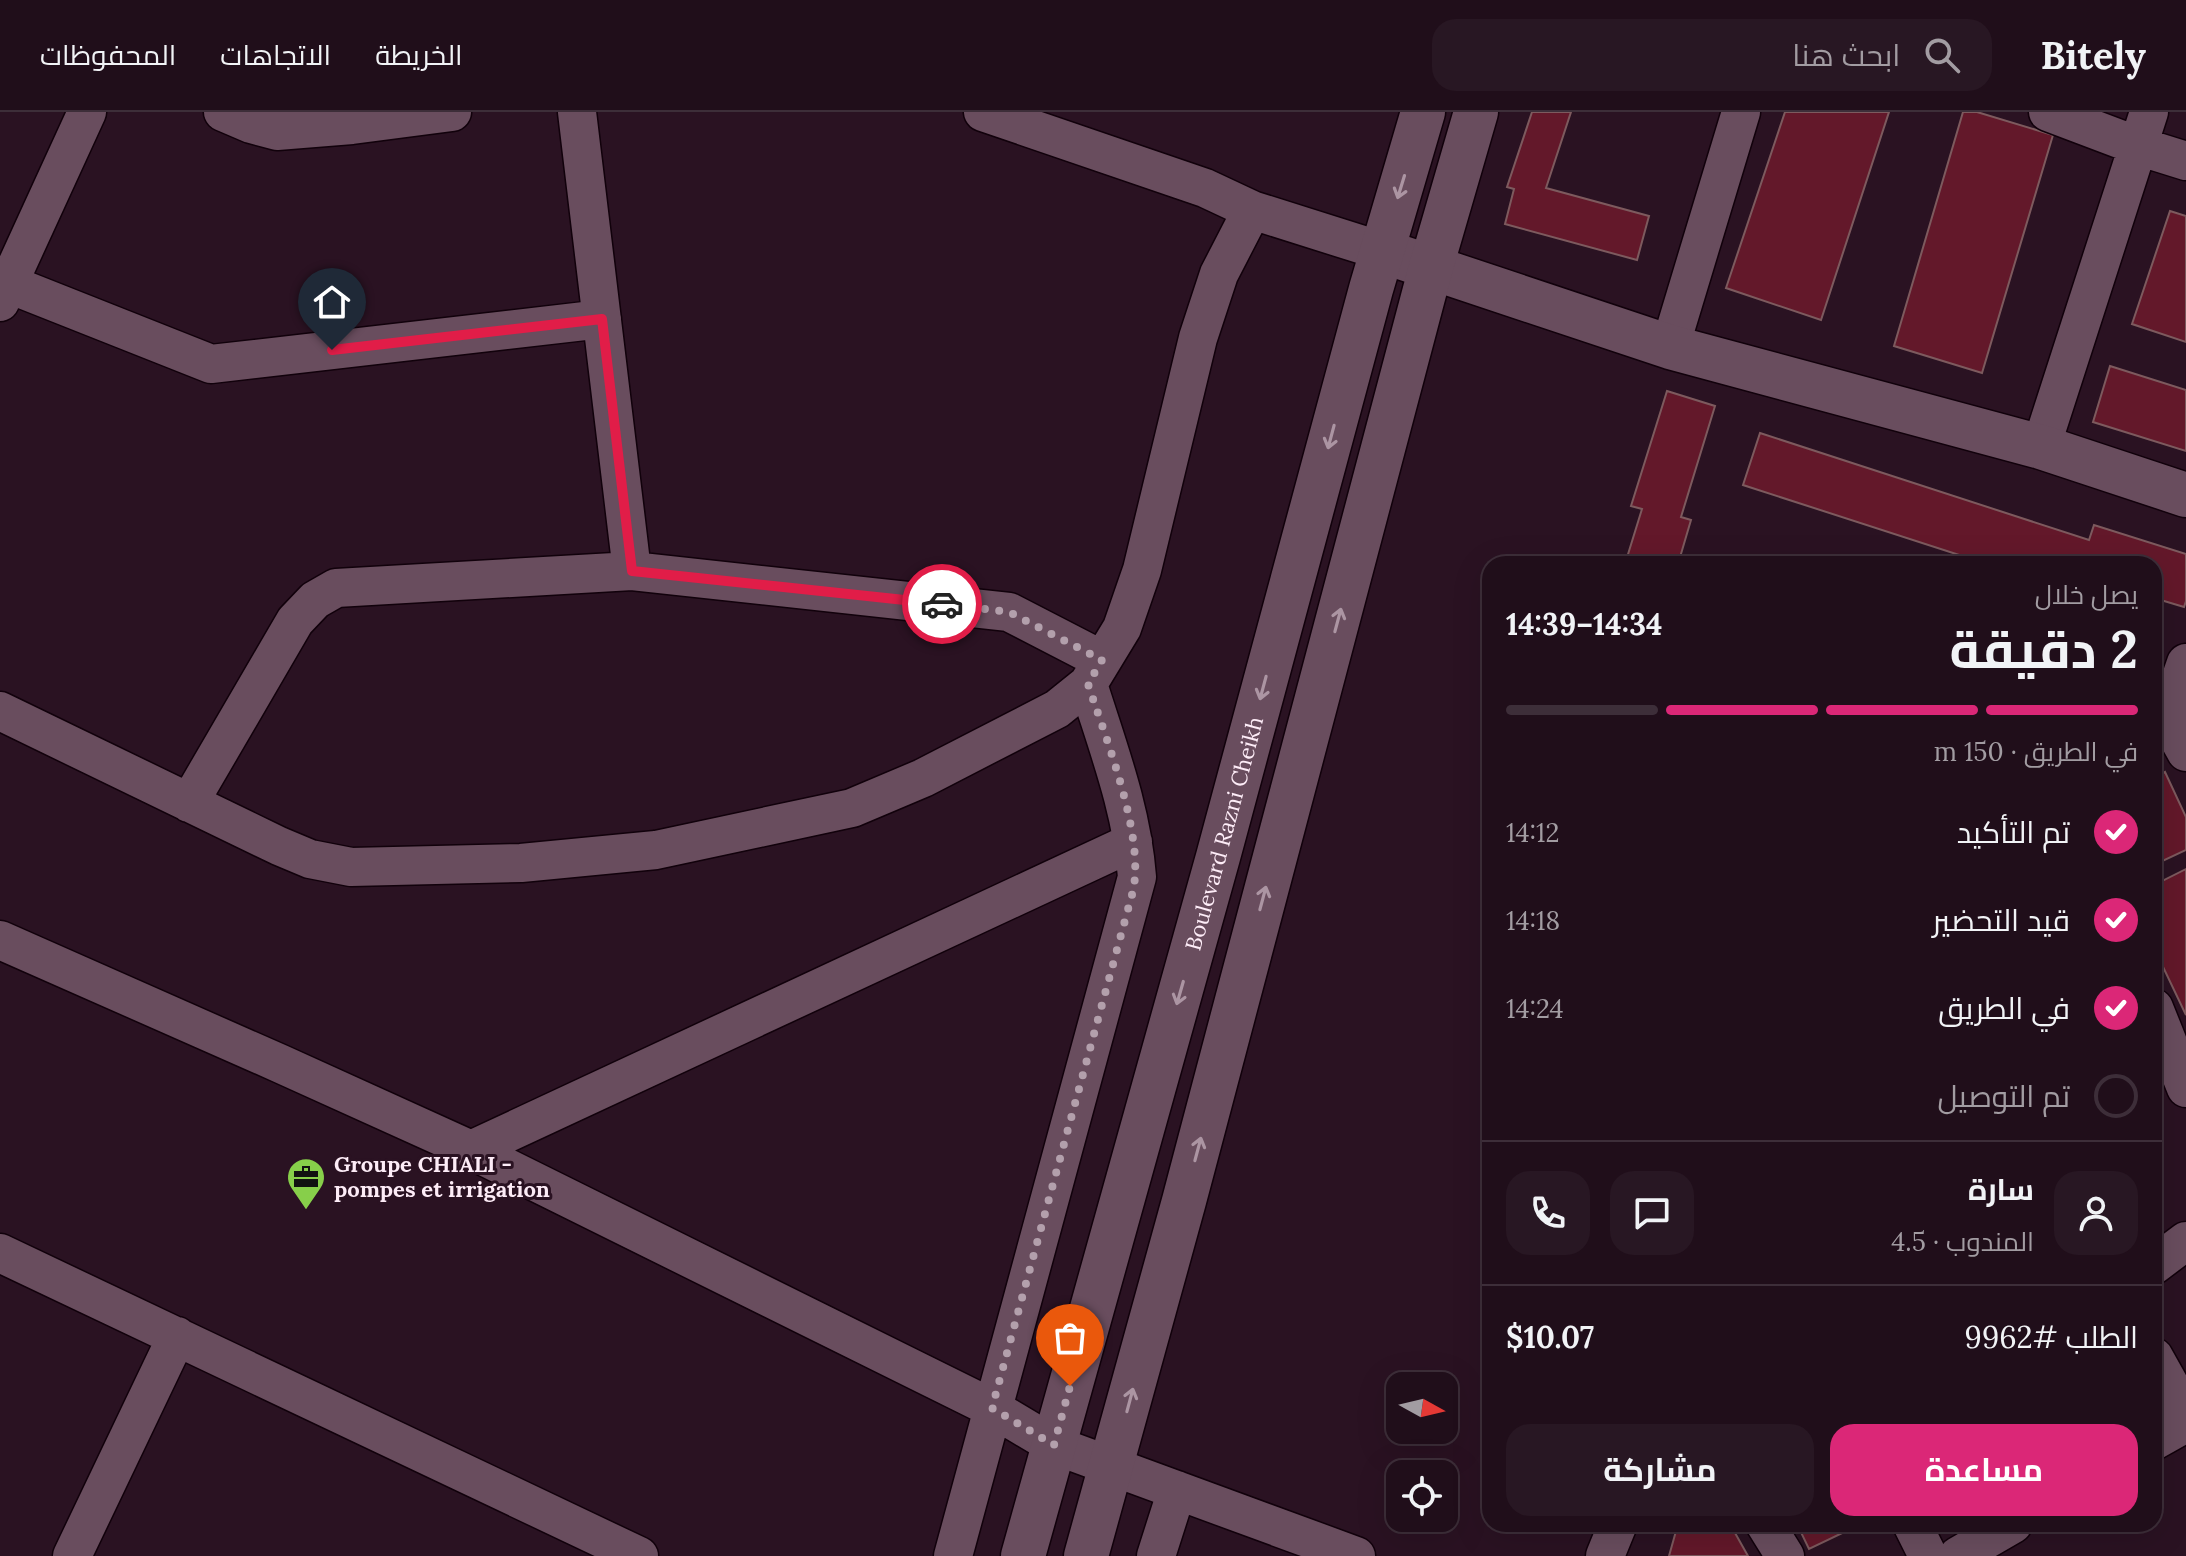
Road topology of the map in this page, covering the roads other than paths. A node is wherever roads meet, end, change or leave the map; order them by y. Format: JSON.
{"nodes":[{"id":1,"x":87,"y":112,"type":"edge"},
{"id":2,"x":223,"y":112,"type":"edge"},
{"id":3,"x":452,"y":112,"type":"edge"},
{"id":4,"x":577,"y":112,"type":"edge"},
{"id":5,"x":983,"y":112,"type":"edge"},
{"id":6,"x":1423,"y":112,"type":"edge"},
{"id":7,"x":1476,"y":112,"type":"edge"},
{"id":8,"x":1741,"y":112,"type":"edge"},
{"id":9,"x":2048,"y":112,"type":"edge"},
{"id":10,"x":355,"y":119,"type":"edge"},
{"id":11,"x":2143,"y":129,"type":"edge"},
{"id":12,"x":2186,"y":161,"type":"edge"},
{"id":13,"x":1252,"y":210,"type":"junction"},
{"id":14,"x":1382,"y":251,"type":"junction"},
{"id":15,"x":1431,"y":267,"type":"junction"},
{"id":16,"x":5,"y":293,"type":"edge"},
{"id":17,"x":602,"y":319,"type":"junction"},
{"id":18,"x":1670,"y":347,"type":"junction"},
{"id":19,"x":2041,"y":447,"type":"junction"},
{"id":20,"x":2186,"y":495,"type":"edge"},
{"id":21,"x":632,"y":571,"type":"junction"},
{"id":22,"x":2186,"y":663,"type":"edge"},
{"id":23,"x":1095,"y":672,"type":"junction"},
{"id":24,"x":0,"y":711,"type":"edge"},
{"id":25,"x":2162,"y":719,"type":"edge"},
{"id":26,"x":2162,"y":722,"type":"edge"},
{"id":27,"x":2186,"y":752,"type":"edge"},
{"id":28,"x":189,"y":803,"type":"junction"},
{"id":29,"x":1133,"y":842,"type":"junction"},
{"id":30,"x":0,"y":940,"type":"edge"},
{"id":31,"x":2162,"y":1028,"type":"edge"},
{"id":32,"x":2186,"y":1088,"type":"edge"},
{"id":33,"x":471,"y":1150,"type":"junction"},
{"id":34,"x":2186,"y":1241,"type":"edge"},
{"id":35,"x":0,"y":1253,"type":"edge"},
{"id":36,"x":2162,"y":1259,"type":"edge"},
{"id":37,"x":177,"y":1336,"type":"junction"},
{"id":38,"x":2162,"y":1383,"type":"edge"},
{"id":39,"x":992,"y":1408,"type":"junction"},
{"id":40,"x":2177,"y":1433,"type":"edge"},
{"id":41,"x":1054,"y":1445,"type":"junction"},
{"id":42,"x":1112,"y":1466,"type":"junction"},
{"id":43,"x":1177,"y":1490,"type":"junction"},
{"id":44,"x":1615,"y":1532,"type":"edge"},
{"id":45,"x":1770,"y":1532,"type":"edge"},
{"id":46,"x":1916,"y":1532,"type":"edge"},
{"id":47,"x":1999,"y":1532,"type":"edge"},
{"id":48,"x":72,"y":1556,"type":"edge"},
{"id":49,"x":639,"y":1556,"type":"edge"},
{"id":50,"x":953,"y":1556,"type":"edge"},
{"id":51,"x":1023,"y":1556,"type":"edge"},
{"id":52,"x":1086,"y":1556,"type":"edge"},
{"id":53,"x":1156,"y":1556,"type":"edge"},
{"id":54,"x":1356,"y":1556,"type":"edge"},
{"id":55,"x":1605,"y":1556,"type":"edge"},
{"id":56,"x":1785,"y":1556,"type":"edge"},
{"id":57,"x":1928,"y":1556,"type":"edge"},
{"id":58,"x":1958,"y":1556,"type":"edge"}],
"edges":[{"from":1,"to":16,"type":"street"},
{"from":2,"to":10,"type":"street"},
{"from":3,"to":10,"type":"street"},
{"from":4,"to":17,"type":"street"},
{"from":5,"to":13,"type":"street"},
{"from":6,"to":14,"type":"main road","name":"Boulevard Razni Cheikh","one_way":true},
{"from":7,"to":15,"type":"main road"},
{"from":8,"to":18,"type":"street"},
{"from":9,"to":11,"type":"street"},
{"from":11,"to":12,"type":"street"},
{"from":11,"to":19,"type":"street"},
{"from":13,"to":14,"type":"street"},
{"from":13,"to":23,"type":"street"},
{"from":14,"to":15,"type":"main road"},
{"from":14,"to":41,"type":"main road","name":"Boulevard Razni Cheikh","one_way":true},
{"from":15,"to":18,"type":"main road"},
{"from":42,"to":15,"type":"main road","one_way":true},
{"from":16,"to":17,"type":"street"},
{"from":17,"to":21,"type":"street"},
{"from":18,"to":19,"type":"main road"},
{"from":19,"to":20,"type":"main road"},
{"from":21,"to":23,"type":"street"},
{"from":21,"to":28,"type":"street"},
{"from":22,"to":25,"type":"street"},
{"from":23,"to":28,"type":"street"},
{"from":23,"to":29,"type":"street"},
{"from":24,"to":28,"type":"street"},
{"from":26,"to":27,"type":"street"},
{"from":29,"to":33,"type":"street"},
{"from":29,"to":39,"type":"street"},
{"from":30,"to":33,"type":"street"},
{"from":31,"to":32,"type":"street"},
{"from":33,"to":39,"type":"street"},
{"from":34,"to":36,"type":"street"},
{"from":35,"to":37,"type":"street"},
{"from":37,"to":48,"type":"street"},
{"from":37,"to":49,"type":"street"},
{"from":38,"to":40,"type":"street"},
{"from":39,"to":41,"type":"street"},
{"from":39,"to":50,"type":"street"},
{"from":41,"to":42,"type":"street"},
{"from":41,"to":51,"type":"main road","name":"Boulevard Razni Cheikh"},
{"from":42,"to":43,"type":"street"},
{"from":42,"to":52,"type":"main road"},
{"from":43,"to":53,"type":"street"},
{"from":43,"to":54,"type":"street"},
{"from":44,"to":55,"type":"street"},
{"from":45,"to":56,"type":"street"},
{"from":46,"to":57,"type":"street"},
{"from":47,"to":58,"type":"street"}]}
